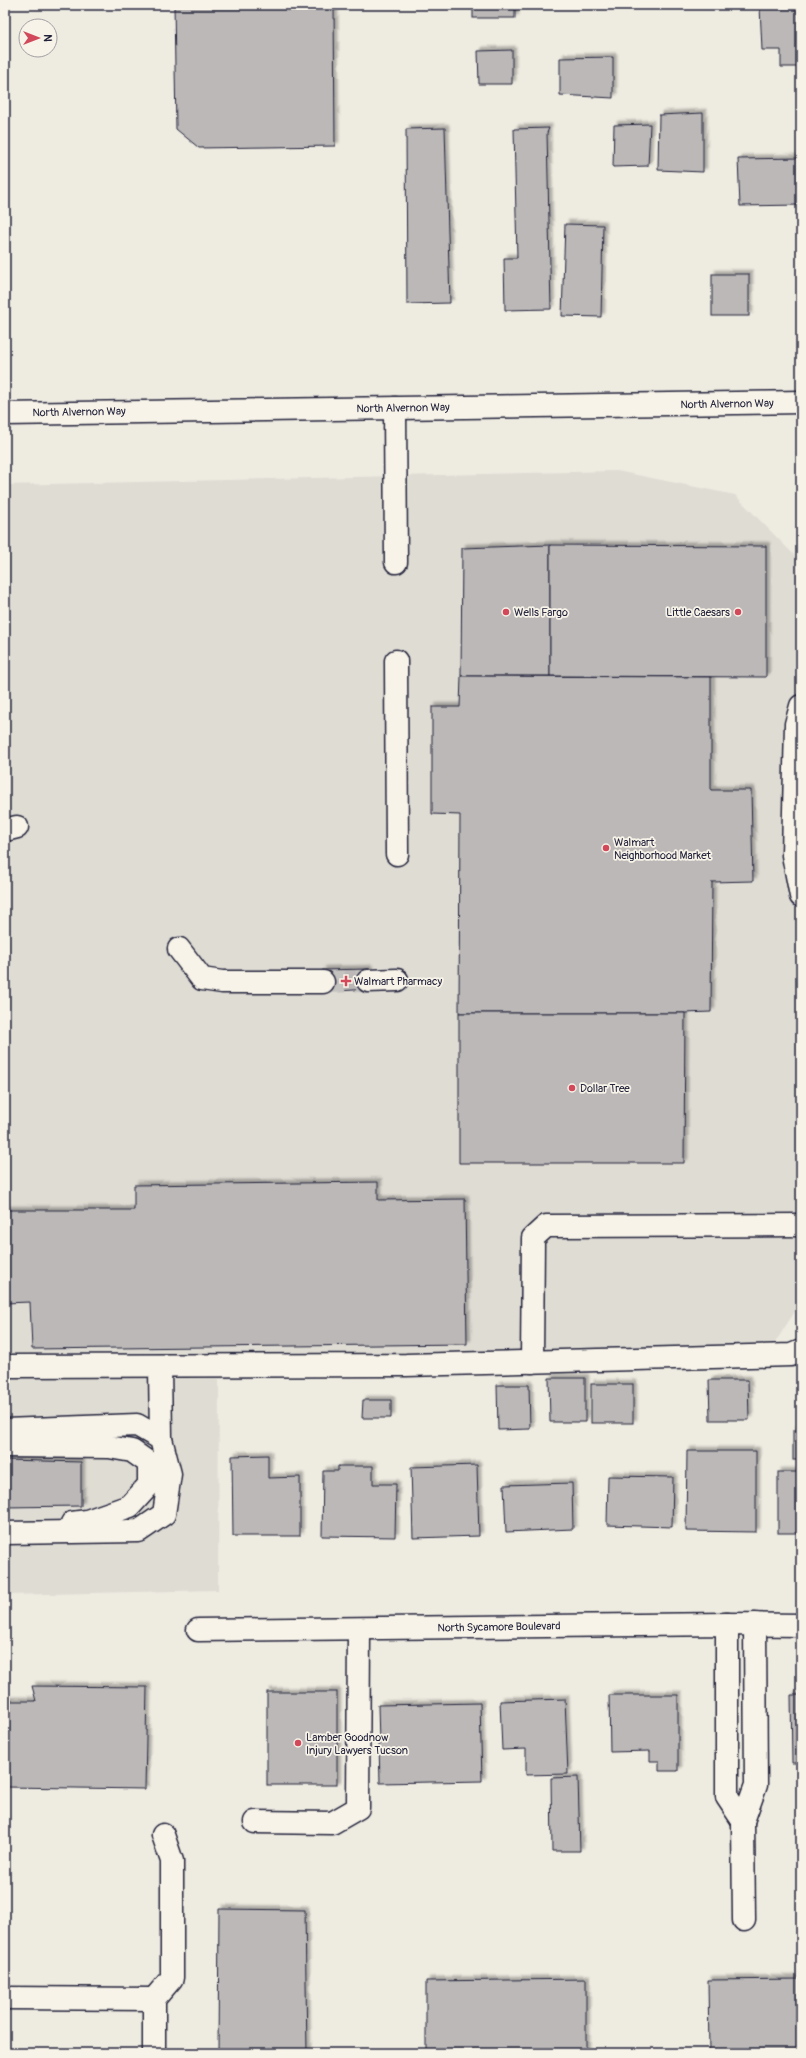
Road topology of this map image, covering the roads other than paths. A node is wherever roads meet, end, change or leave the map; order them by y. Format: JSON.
{"nodes":[{"id":1,"x":801,"y":402,"type":"edge"},
{"id":2,"x":395,"y":408,"type":"junction"},
{"id":3,"x":5,"y":414,"type":"edge"},
{"id":4,"x":396,"y":562,"type":"dead end"},
{"id":5,"x":396,"y":661,"type":"dead end"},
{"id":6,"x":801,"y":706,"type":"edge"},
{"id":7,"x":397,"y":854,"type":"dead end"},
{"id":8,"x":801,"y":896,"type":"edge"},
{"id":9,"x":179,"y":949,"type":"dead end"},
{"id":10,"x":397,"y":980,"type":"dead end"},
{"id":11,"x":368,"y":981,"type":"tunnel mouth"},
{"id":12,"x":323,"y":982,"type":"tunnel mouth"},
{"id":13,"x":801,"y":1225,"type":"edge"},
{"id":14,"x":801,"y":1351,"type":"edge"},
{"id":15,"x":532,"y":1362,"type":"junction"},
{"id":16,"x":5,"y":1366,"type":"edge"},
{"id":17,"x":160,"y":1366,"type":"junction"},
{"id":18,"x":5,"y":1430,"type":"edge"},
{"id":19,"x":161,"y":1438,"type":"junction"},
{"id":20,"x":5,"y":1446,"type":"edge"},
{"id":21,"x":5,"y":1533,"type":"edge"},
{"id":22,"x":727,"y":1624,"type":"junction"},
{"id":23,"x":755,"y":1624,"type":"junction"},
{"id":24,"x":801,"y":1626,"type":"edge"},
{"id":25,"x":359,"y":1629,"type":"junction"},
{"id":26,"x":198,"y":1630,"type":"dead end"},
{"id":27,"x":743,"y":1821,"type":"junction"},
{"id":28,"x":255,"y":1822,"type":"dead end"},
{"id":29,"x":163,"y":1834,"type":"dead end"},
{"id":30,"x":744,"y":1920,"type":"dead end"},
{"id":31,"x":5,"y":1998,"type":"edge"},
{"id":32,"x":154,"y":1999,"type":"junction"},
{"id":33,"x":154,"y":2053,"type":"edge"}],
"edges":[{"from":1,"to":2,"type":"main road","name":"North Alvernon Way"},
{"from":2,"to":3,"type":"main road","name":"North Alvernon Way"},
{"from":2,"to":4,"type":"main road"},
{"from":5,"to":7,"type":"main road"},
{"from":6,"to":8,"type":"main road"},
{"from":9,"to":12,"type":"main road"},
{"from":10,"to":11,"type":"main road"},
{"from":13,"to":15,"type":"main road"},
{"from":14,"to":15,"type":"main road"},
{"from":15,"to":17,"type":"main road"},
{"from":16,"to":17,"type":"main road"},
{"from":17,"to":19,"type":"main road"},
{"from":18,"to":19,"type":"main road"},
{"from":19,"to":21,"type":"main road"},
{"from":20,"to":21,"type":"main road"},
{"from":22,"to":23,"type":"main road","name":"North Sycamore Boulevard"},
{"from":22,"to":25,"type":"main road","name":"North Sycamore Boulevard"},
{"from":22,"to":27,"type":"main road"},
{"from":23,"to":24,"type":"main road","name":"North Sycamore Boulevard"},
{"from":23,"to":27,"type":"main road"},
{"from":25,"to":26,"type":"main road","name":"North Sycamore Boulevard"},
{"from":25,"to":28,"type":"main road"},
{"from":27,"to":30,"type":"main road"},
{"from":29,"to":32,"type":"main road"},
{"from":31,"to":32,"type":"main road"},
{"from":32,"to":33,"type":"main road"}]}
